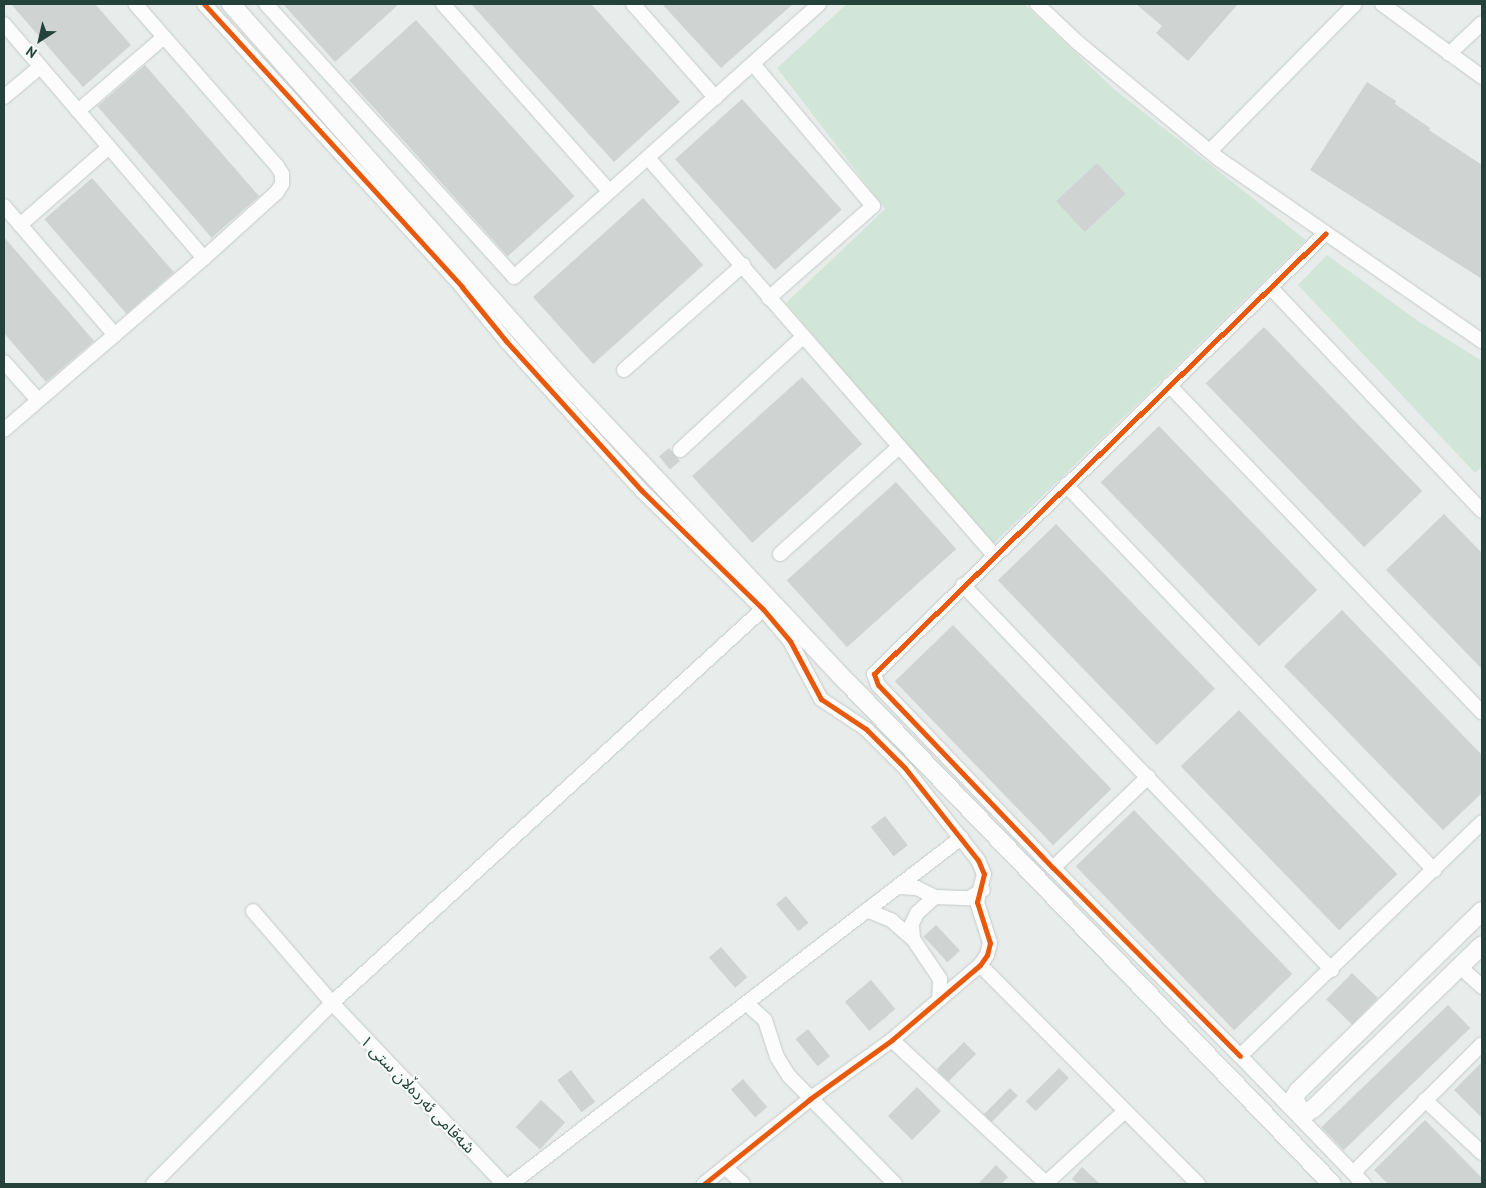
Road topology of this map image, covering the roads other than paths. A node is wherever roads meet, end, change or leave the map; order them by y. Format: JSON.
{"nodes":[{"id":1,"x":135,"y":4,"type":"edge"},
{"id":2,"x":204,"y":4,"type":"edge"},
{"id":3,"x":232,"y":4,"type":"edge"},
{"id":4,"x":266,"y":4,"type":"edge"},
{"id":5,"x":443,"y":4,"type":"edge"},
{"id":6,"x":634,"y":4,"type":"edge"},
{"id":7,"x":819,"y":4,"type":"edge"},
{"id":8,"x":1038,"y":4,"type":"edge"},
{"id":9,"x":1355,"y":4,"type":"edge"},
{"id":10,"x":1382,"y":4,"type":"edge"},
{"id":11,"x":1482,"y":23,"type":"edge"},
{"id":12,"x":4,"y":24,"type":"edge"},
{"id":13,"x":164,"y":37,"type":"junction"},
{"id":14,"x":1449,"y":54,"type":"junction"},
{"id":15,"x":753,"y":64,"type":"junction"},
{"id":16,"x":40,"y":66,"type":"junction"},
{"id":17,"x":1482,"y":77,"type":"edge"},
{"id":18,"x":4,"y":97,"type":"edge"},
{"id":19,"x":716,"y":98,"type":"junction"},
{"id":20,"x":78,"y":111,"type":"junction"},
{"id":21,"x":109,"y":147,"type":"junction"},
{"id":22,"x":1210,"y":151,"type":"junction"},
{"id":23,"x":649,"y":159,"type":"junction"},
{"id":24,"x":609,"y":191,"type":"junction"},
{"id":25,"x":4,"y":206,"type":"edge"},
{"id":26,"x":20,"y":225,"type":"junction"},
{"id":27,"x":1326,"y":233,"type":"junction"},
{"id":28,"x":204,"y":258,"type":"junction"},
{"id":29,"x":743,"y":265,"type":"junction"},
{"id":30,"x":1271,"y":288,"type":"junction"},
{"id":31,"x":769,"y":298,"type":"junction"},
{"id":32,"x":115,"y":335,"type":"junction"},
{"id":33,"x":803,"y":337,"type":"junction"},
{"id":34,"x":1482,"y":341,"type":"edge"},
{"id":35,"x":4,"y":362,"type":"edge"},
{"id":36,"x":624,"y":370,"type":"dead end"},
{"id":37,"x":1169,"y":384,"type":"junction"},
{"id":38,"x":38,"y":400,"type":"junction"},
{"id":39,"x":4,"y":430,"type":"edge"},
{"id":40,"x":899,"y":447,"type":"junction"},
{"id":41,"x":680,"y":450,"type":"dead end"},
{"id":42,"x":1066,"y":485,"type":"junction"},
{"id":43,"x":1482,"y":511,"type":"edge"},
{"id":44,"x":780,"y":554,"type":"dead end"},
{"id":45,"x":994,"y":555,"type":"junction"},
{"id":46,"x":963,"y":585,"type":"junction"},
{"id":47,"x":764,"y":609,"type":"junction"},
{"id":48,"x":1482,"y":712,"type":"edge"},
{"id":49,"x":1148,"y":777,"type":"junction"},
{"id":50,"x":1482,"y":822,"type":"edge"},
{"id":51,"x":961,"y":838,"type":"junction"},
{"id":52,"x":1053,"y":868,"type":"junction"},
{"id":53,"x":1434,"y":870,"type":"junction"},
{"id":54,"x":898,"y":886,"type":"junction"},
{"id":55,"x":982,"y":891,"type":"junction"},
{"id":56,"x":935,"y":897,"type":"junction"},
{"id":57,"x":867,"y":910,"type":"junction"},
{"id":58,"x":252,"y":911,"type":"dead end"},
{"id":59,"x":1482,"y":911,"type":"edge"},
{"id":60,"x":913,"y":939,"type":"junction"},
{"id":61,"x":1482,"y":945,"type":"edge"},
{"id":62,"x":980,"y":965,"type":"junction"},
{"id":63,"x":1460,"y":967,"type":"junction"},
{"id":64,"x":1332,"y":970,"type":"junction"},
{"id":65,"x":1482,"y":987,"type":"edge"},
{"id":66,"x":938,"y":1000,"type":"junction"},
{"id":67,"x":332,"y":1003,"type":"junction"},
{"id":68,"x":747,"y":1004,"type":"junction"},
{"id":69,"x":892,"y":1040,"type":"junction"},
{"id":70,"x":1482,"y":1044,"type":"edge"},
{"id":71,"x":1240,"y":1056,"type":"junction"},
{"id":72,"x":810,"y":1099,"type":"junction"},
{"id":73,"x":1425,"y":1100,"type":"junction"},
{"id":74,"x":1124,"y":1111,"type":"junction"},
{"id":75,"x":1482,"y":1153,"type":"edge"},
{"id":76,"x":726,"y":1168,"type":"junction"},
{"id":77,"x":1361,"y":1181,"type":"edge"},
{"id":78,"x":153,"y":1184,"type":"edge"},
{"id":79,"x":504,"y":1184,"type":"edge"},
{"id":80,"x":511,"y":1184,"type":"edge"},
{"id":81,"x":704,"y":1184,"type":"edge"},
{"id":82,"x":743,"y":1184,"type":"edge"},
{"id":83,"x":895,"y":1184,"type":"edge"},
{"id":84,"x":1046,"y":1184,"type":"edge"},
{"id":85,"x":1198,"y":1184,"type":"edge"},
{"id":86,"x":1332,"y":1184,"type":"edge"}],
"edges":[{"from":1,"to":13,"type":"street"},
{"from":2,"to":47,"type":"street"},
{"from":3,"to":86,"type":"street"},
{"from":4,"to":24,"type":"street"},
{"from":5,"to":24,"type":"street"},
{"from":6,"to":19,"type":"street"},
{"from":7,"to":15,"type":"street"},
{"from":8,"to":22,"type":"street"},
{"from":9,"to":22,"type":"street"},
{"from":10,"to":14,"type":"street"},
{"from":11,"to":14,"type":"street"},
{"from":12,"to":16,"type":"street"},
{"from":13,"to":20,"type":"street"},
{"from":13,"to":28,"type":"street"},
{"from":14,"to":17,"type":"street"},
{"from":15,"to":19,"type":"street"},
{"from":15,"to":31,"type":"street"},
{"from":16,"to":18,"type":"street"},
{"from":16,"to":20,"type":"street"},
{"from":19,"to":23,"type":"street"},
{"from":20,"to":21,"type":"street"},
{"from":21,"to":26,"type":"street"},
{"from":21,"to":28,"type":"street"},
{"from":22,"to":27,"type":"street"},
{"from":23,"to":24,"type":"street"},
{"from":23,"to":29,"type":"street"},
{"from":25,"to":26,"type":"street"},
{"from":26,"to":32,"type":"street"},
{"from":27,"to":30,"type":"street"},
{"from":27,"to":34,"type":"street"},
{"from":28,"to":32,"type":"street"},
{"from":29,"to":31,"type":"street"},
{"from":29,"to":36,"type":"street"},
{"from":30,"to":37,"type":"street"},
{"from":30,"to":43,"type":"street"},
{"from":31,"to":33,"type":"street"},
{"from":32,"to":38,"type":"street"},
{"from":33,"to":40,"type":"street"},
{"from":33,"to":41,"type":"street"},
{"from":35,"to":38,"type":"street"},
{"from":37,"to":42,"type":"street"},
{"from":37,"to":48,"type":"street"},
{"from":38,"to":39,"type":"street"},
{"from":40,"to":44,"type":"street"},
{"from":40,"to":45,"type":"street"},
{"from":42,"to":45,"type":"street"},
{"from":42,"to":53,"type":"street"},
{"from":45,"to":46,"type":"street"},
{"from":46,"to":49,"type":"street"},
{"from":46,"to":52,"type":"street"},
{"from":47,"to":51,"type":"street"},
{"from":47,"to":67,"type":"street"},
{"from":49,"to":52,"type":"street"},
{"from":49,"to":64,"type":"street"},
{"from":50,"to":53,"type":"street"},
{"from":51,"to":54,"type":"street"},
{"from":51,"to":55,"type":"street"},
{"from":52,"to":71,"type":"street"},
{"from":53,"to":64,"type":"street"},
{"from":54,"to":56,"type":"street"},
{"from":54,"to":57,"type":"street"},
{"from":55,"to":56,"type":"street"},
{"from":55,"to":62,"type":"street"},
{"from":56,"to":60,"type":"street"},
{"from":57,"to":60,"type":"street"},
{"from":57,"to":68,"type":"street"},
{"from":58,"to":67,"type":"street","name":"شەقامی ئەردەڵان ستی ١"},
{"from":59,"to":63,"type":"street"},
{"from":60,"to":66,"type":"street"},
{"from":61,"to":63,"type":"street"},
{"from":62,"to":66,"type":"street"},
{"from":62,"to":74,"type":"street"},
{"from":63,"to":65,"type":"street"},
{"from":64,"to":71,"type":"street"},
{"from":66,"to":69,"type":"street"},
{"from":67,"to":78,"type":"street"},
{"from":67,"to":79,"type":"street","name":"شەقامی ئەردەڵان ستی ١"},
{"from":68,"to":72,"type":"street"},
{"from":68,"to":80,"type":"street"},
{"from":69,"to":72,"type":"street"},
{"from":69,"to":84,"type":"street"},
{"from":70,"to":73,"type":"street"},
{"from":71,"to":77,"type":"street"},
{"from":72,"to":76,"type":"street"},
{"from":72,"to":83,"type":"street"},
{"from":73,"to":75,"type":"street"},
{"from":73,"to":77,"type":"street"},
{"from":74,"to":84,"type":"street"},
{"from":74,"to":85,"type":"street"},
{"from":76,"to":81,"type":"street"},
{"from":76,"to":82,"type":"street"}]}
